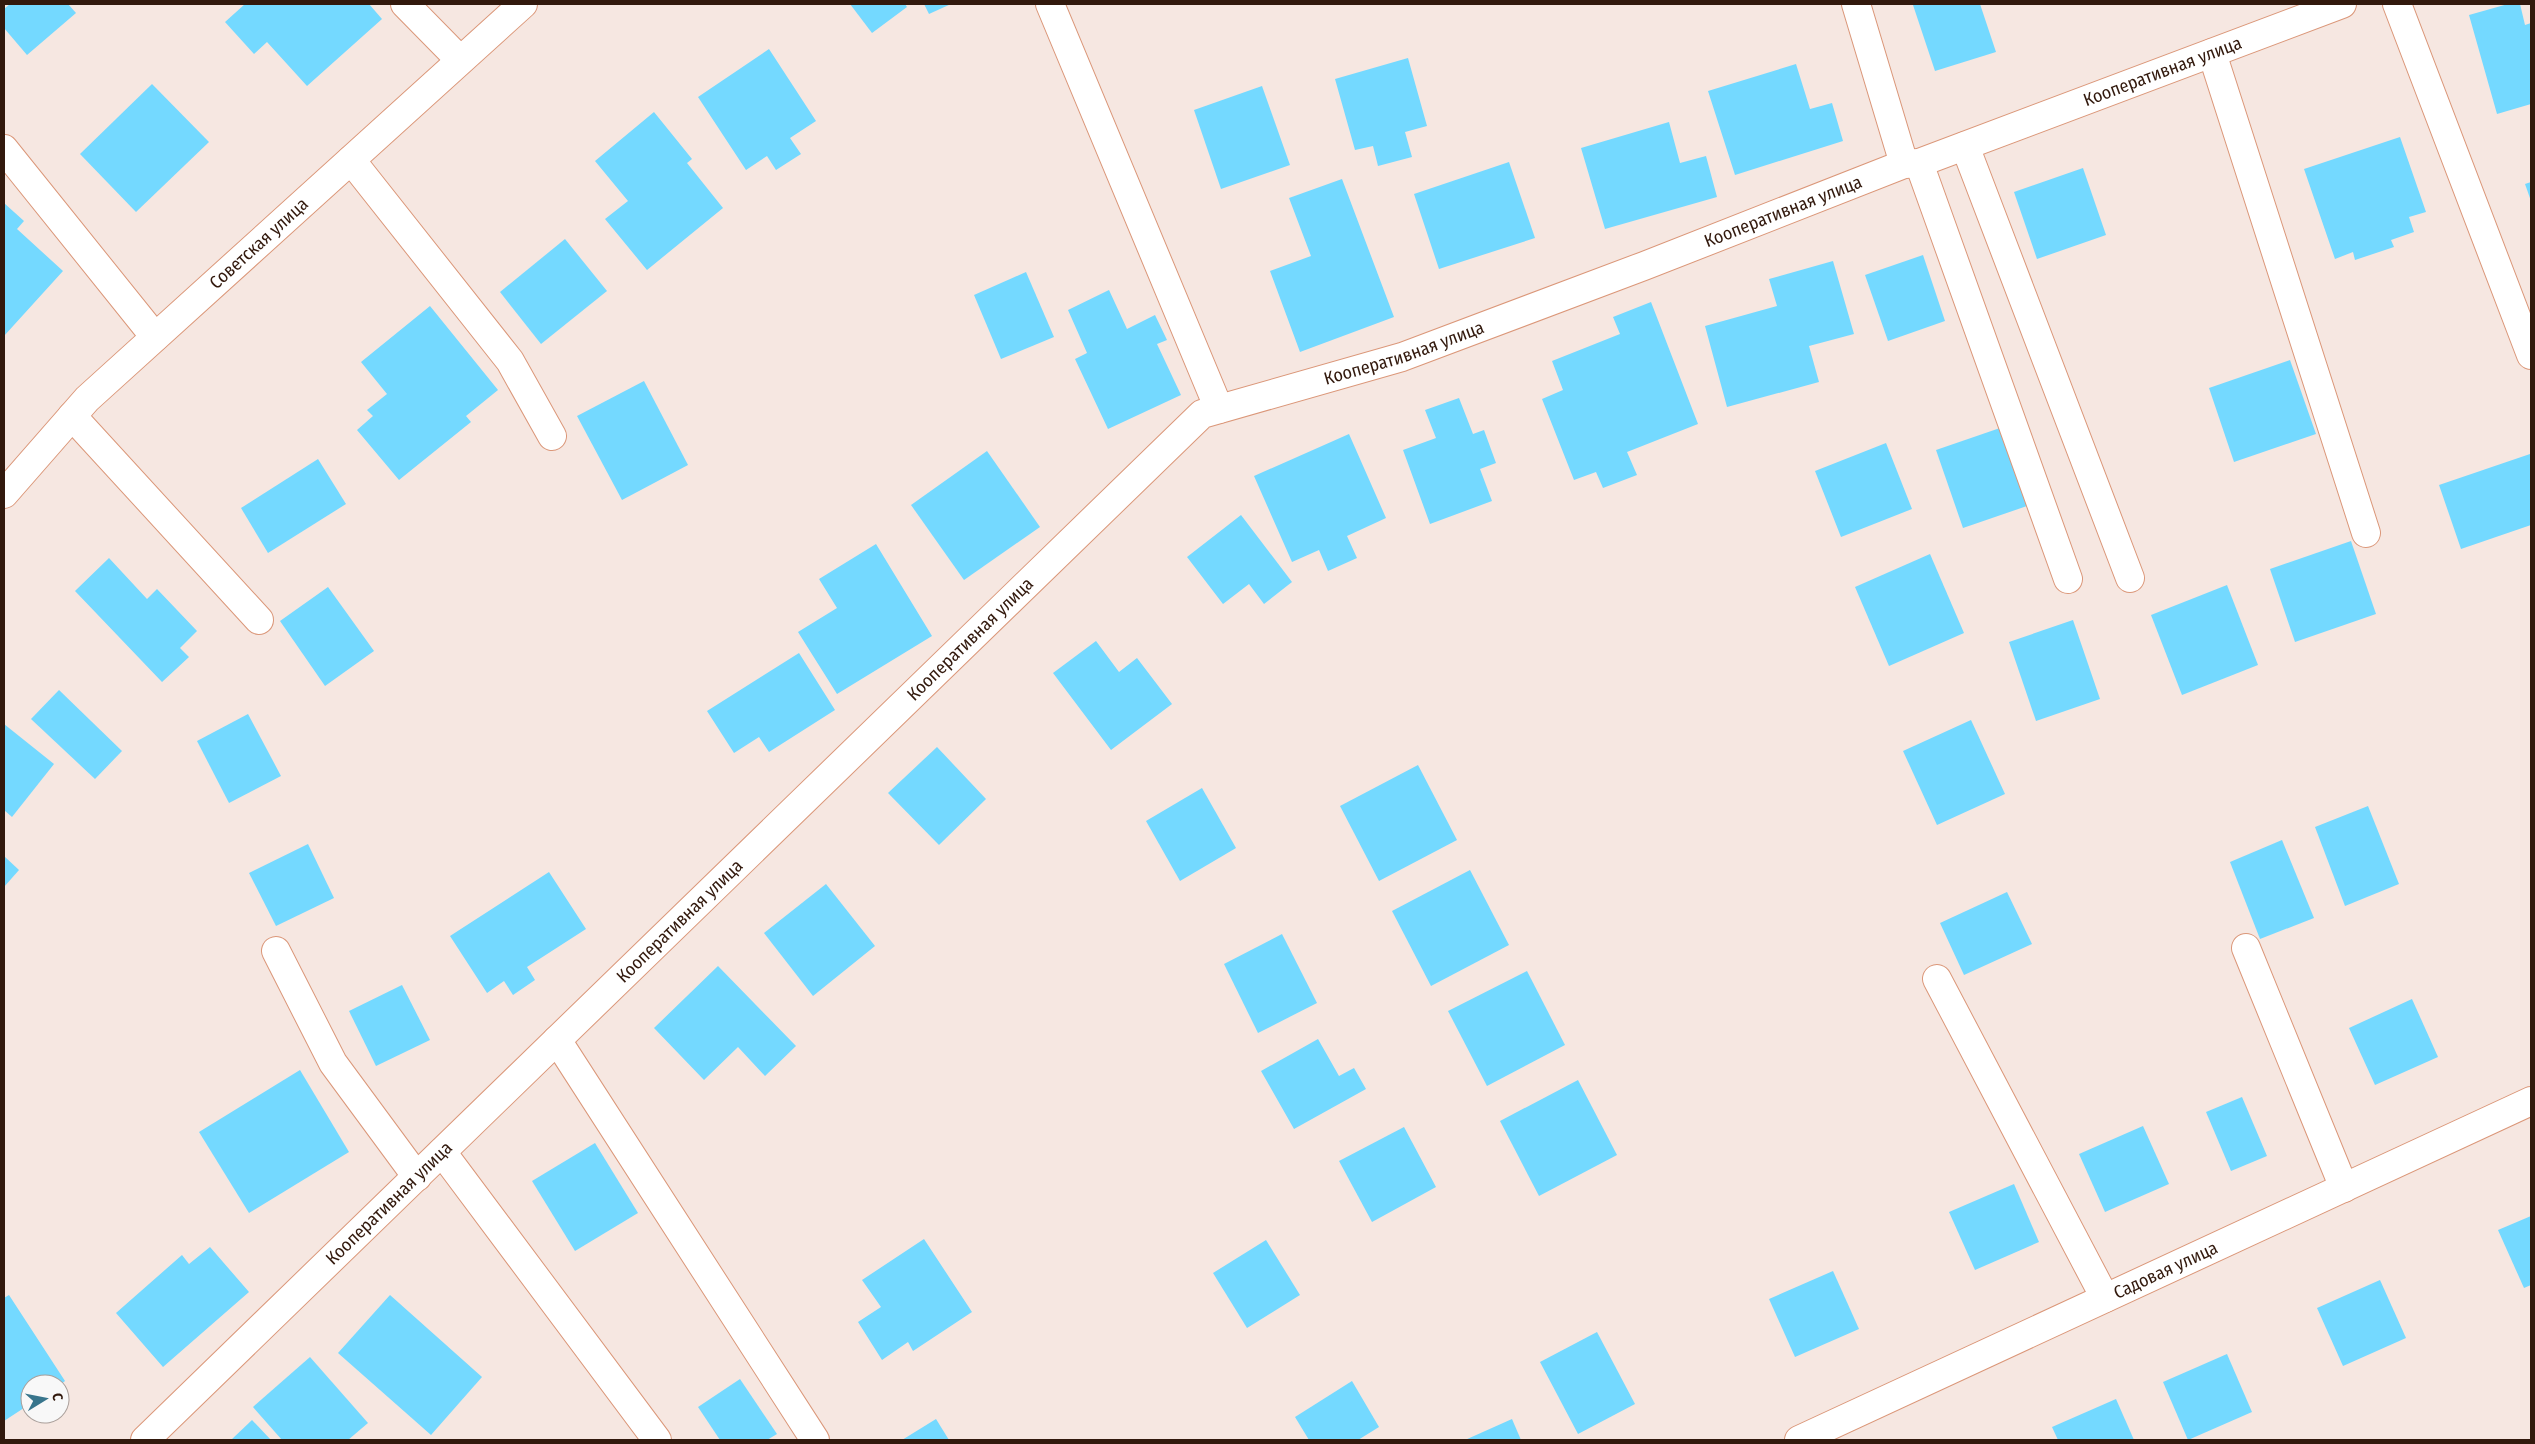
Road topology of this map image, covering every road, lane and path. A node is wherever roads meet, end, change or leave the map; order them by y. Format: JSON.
{"nodes":[{"id":1,"x":405,"y":4,"type":"edge"},
{"id":2,"x":523,"y":4,"type":"edge"},
{"id":3,"x":1050,"y":4,"type":"edge"},
{"id":4,"x":1856,"y":4,"type":"edge"},
{"id":5,"x":2342,"y":4,"type":"edge"},
{"id":6,"x":2397,"y":4,"type":"edge"},
{"id":7,"x":2212,"y":52,"type":"junction"},
{"id":8,"x":460,"y":60,"type":"junction"},
{"id":9,"x":1965,"y":146,"type":"junction"},
{"id":10,"x":4,"y":149,"type":"edge"},
{"id":11,"x":351,"y":160,"type":"junction"},
{"id":12,"x":1911,"y":163,"type":"junction"},
{"id":13,"x":155,"y":337,"type":"junction"},
{"id":14,"x":2531,"y":355,"type":"edge"},
{"id":15,"x":1219,"y":409,"type":"junction"},
{"id":16,"x":72,"y":416,"type":"junction"},
{"id":17,"x":552,"y":436,"type":"dead end"},
{"id":18,"x":4,"y":494,"type":"edge"},
{"id":19,"x":2366,"y":533,"type":"dead end"},
{"id":20,"x":2130,"y":578,"type":"dead end"},
{"id":21,"x":2068,"y":579,"type":"dead end"},
{"id":22,"x":259,"y":620,"type":"dead end"},
{"id":23,"x":2246,"y":948,"type":"dead end"},
{"id":24,"x":276,"y":951,"type":"dead end"},
{"id":25,"x":1938,"y":979,"type":"dead end"},
{"id":26,"x":557,"y":1040,"type":"junction"},
{"id":27,"x":2531,"y":1101,"type":"edge"},
{"id":28,"x":442,"y":1152,"type":"junction"},
{"id":29,"x":417,"y":1176,"type":"junction"},
{"id":30,"x":2344,"y":1188,"type":"junction"},
{"id":31,"x":2105,"y":1298,"type":"junction"},
{"id":32,"x":145,"y":1440,"type":"edge"},
{"id":33,"x":657,"y":1440,"type":"edge"},
{"id":34,"x":815,"y":1440,"type":"edge"},
{"id":35,"x":1799,"y":1440,"type":"edge"}],
"edges":[{"from":1,"to":8,"type":"street"},
{"from":2,"to":8,"type":"street","name":"Советская улица"},
{"from":3,"to":15,"type":"street"},
{"from":4,"to":12,"type":"street"},
{"from":5,"to":7,"type":"street","name":"Кооперативная улица"},
{"from":6,"to":14,"type":"street"},
{"from":7,"to":9,"type":"street","name":"Кооперативная улица"},
{"from":7,"to":19,"type":"street"},
{"from":8,"to":11,"type":"street","name":"Советская улица"},
{"from":9,"to":12,"type":"street","name":"Кооперативная улица"},
{"from":9,"to":20,"type":"street"},
{"from":10,"to":13,"type":"street"},
{"from":11,"to":13,"type":"street","name":"Советская улица"},
{"from":11,"to":17,"type":"street"},
{"from":12,"to":15,"type":"street","name":"Кооперативная улица"},
{"from":12,"to":21,"type":"street"},
{"from":13,"to":16,"type":"street","name":"Советская улица"},
{"from":15,"to":26,"type":"street","name":"Кооперативная улица"},
{"from":16,"to":18,"type":"street","name":"Советская улица"},
{"from":16,"to":22,"type":"street"},
{"from":23,"to":30,"type":"street"},
{"from":24,"to":29,"type":"street"},
{"from":25,"to":31,"type":"street"},
{"from":26,"to":28,"type":"street","name":"Кооперативная улица"},
{"from":26,"to":34,"type":"street"},
{"from":27,"to":30,"type":"street","name":"Садовая улица"},
{"from":28,"to":29,"type":"street","name":"Кооперативная улица"},
{"from":28,"to":33,"type":"street"},
{"from":29,"to":32,"type":"street","name":"Кооперативная улица"},
{"from":30,"to":31,"type":"street","name":"Садовая улица"},
{"from":31,"to":35,"type":"street","name":"Садовая улица"}]}
